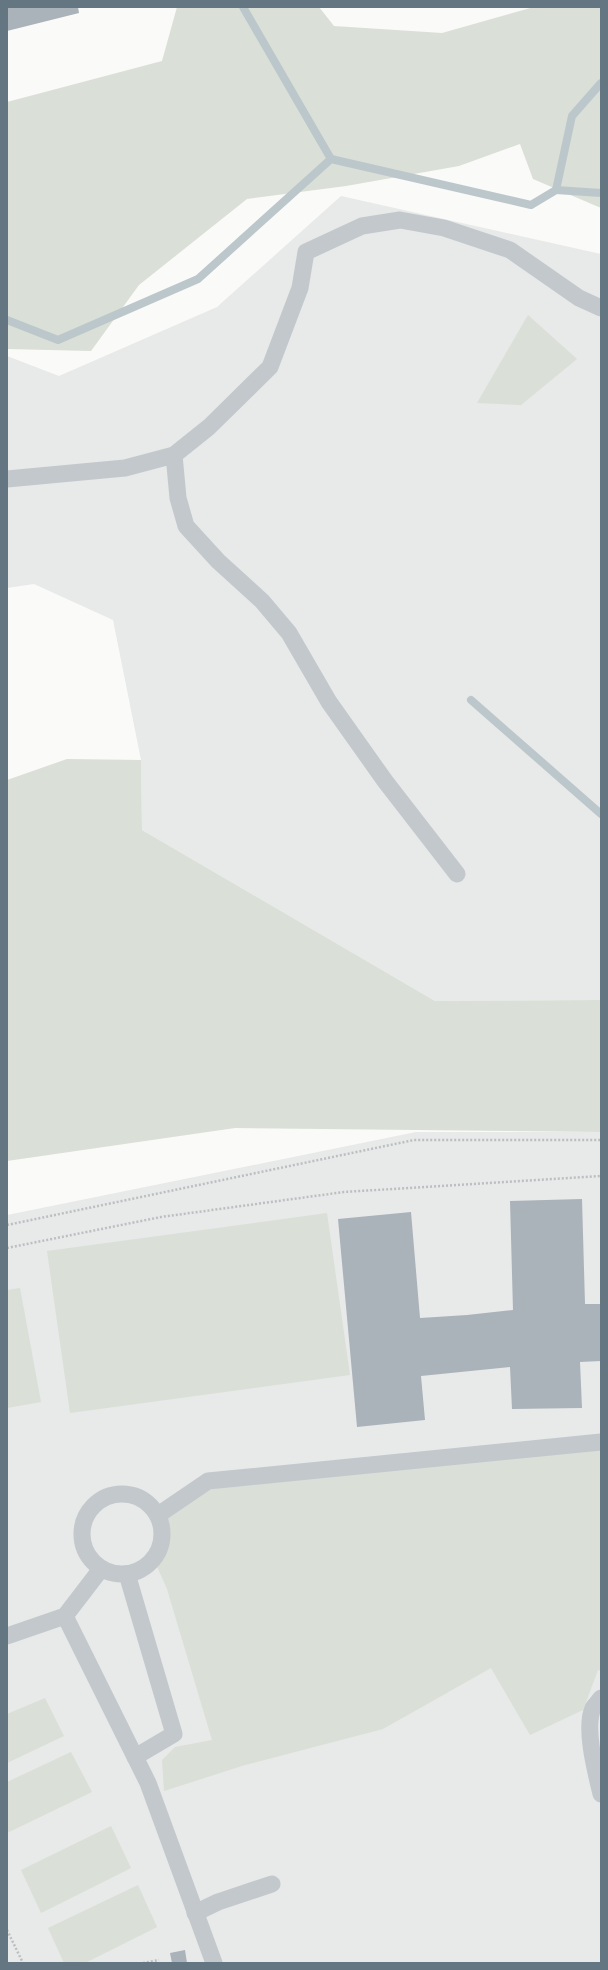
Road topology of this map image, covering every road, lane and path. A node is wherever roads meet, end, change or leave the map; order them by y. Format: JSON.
{"nodes":[{"id":1,"x":601,"y":308,"type":"edge"},
{"id":2,"x":174,"y":455,"type":"junction"},
{"id":3,"x":7,"y":479,"type":"edge"},
{"id":4,"x":457,"y":874,"type":"dead end"},
{"id":5,"x":601,"y":1140,"type":"edge"},
{"id":6,"x":601,"y":1176,"type":"edge"},
{"id":7,"x":7,"y":1226,"type":"edge"},
{"id":8,"x":7,"y":1248,"type":"edge"},
{"id":9,"x":601,"y":1442,"type":"edge"},
{"id":10,"x":158,"y":1515,"type":"junction"},
{"id":11,"x":101,"y":1569,"type":"junction"},
{"id":12,"x":127,"y":1574,"type":"junction"},
{"id":13,"x":65,"y":1616,"type":"junction"},
{"id":14,"x":7,"y":1636,"type":"edge"},
{"id":15,"x":601,"y":1698,"type":"edge"},
{"id":16,"x":135,"y":1757,"type":"junction"},
{"id":17,"x":601,"y":1794,"type":"edge"},
{"id":18,"x":272,"y":1884,"type":"dead end"},
{"id":19,"x":195,"y":1913,"type":"junction"},
{"id":20,"x":7,"y":1930,"type":"edge"},
{"id":21,"x":159,"y":1960,"type":"dead end"},
{"id":22,"x":23,"y":1963,"type":"edge"},
{"id":23,"x":143,"y":1963,"type":"edge"},
{"id":24,"x":214,"y":1963,"type":"edge"}],
"edges":[{"from":1,"to":2,"type":"lane"},
{"from":2,"to":3,"type":"lane"},
{"from":2,"to":4,"type":"lane"},
{"from":5,"to":7,"type":"path"},
{"from":6,"to":8,"type":"path"},
{"from":9,"to":10,"type":"lane"},
{"from":10,"to":11,"type":"lane"},
{"from":10,"to":12,"type":"lane"},
{"from":11,"to":12,"type":"lane"},
{"from":11,"to":13,"type":"lane"},
{"from":12,"to":16,"type":"lane"},
{"from":13,"to":14,"type":"lane"},
{"from":13,"to":16,"type":"lane"},
{"from":15,"to":17,"type":"lane"},
{"from":16,"to":19,"type":"lane"},
{"from":18,"to":19,"type":"lane"},
{"from":19,"to":24,"type":"lane"},
{"from":20,"to":22,"type":"path"},
{"from":21,"to":23,"type":"path"}]}
